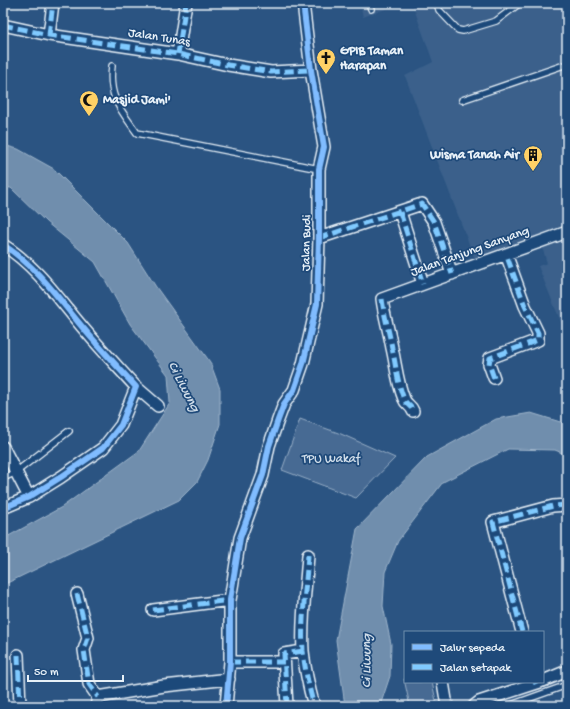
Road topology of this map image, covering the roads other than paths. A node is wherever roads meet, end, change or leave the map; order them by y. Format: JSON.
{"nodes":[{"id":1,"x":52,"y":3,"type":"edge"},
{"id":2,"x":186,"y":3,"type":"edge"},
{"id":3,"x":303,"y":3,"type":"edge"},
{"id":4,"x":370,"y":3,"type":"edge"},
{"id":5,"x":437,"y":3,"type":"edge"},
{"id":6,"x":520,"y":3,"type":"edge"},
{"id":7,"x":371,"y":10,"type":"dead end"},
{"id":8,"x":3,"y":25,"type":"edge"},
{"id":9,"x":49,"y":35,"type":"junction"},
{"id":10,"x":178,"y":54,"type":"junction"},
{"id":11,"x":567,"y":64,"type":"edge"},
{"id":12,"x":112,"y":66,"type":"dead end"},
{"id":13,"x":311,"y":70,"type":"junction"},
{"id":14,"x":462,"y":100,"type":"dead end"},
{"id":15,"x":319,"y":169,"type":"junction"},
{"id":16,"x":400,"y":212,"type":"junction"},
{"id":17,"x":567,"y":232,"type":"edge"},
{"id":18,"x":319,"y":238,"type":"junction"},
{"id":19,"x":3,"y":245,"type":"edge"},
{"id":20,"x":506,"y":254,"type":"junction"},
{"id":21,"x":452,"y":274,"type":"junction"},
{"id":22,"x":423,"y":284,"type":"junction"},
{"id":23,"x":494,"y":378,"type":"dead end"},
{"id":24,"x":136,"y":387,"type":"junction"},
{"id":25,"x":158,"y":406,"type":"dead end"},
{"id":26,"x":413,"y":411,"type":"dead end"},
{"id":27,"x":69,"y":431,"type":"dead end"},
{"id":28,"x":3,"y":447,"type":"edge"},
{"id":29,"x":16,"y":472,"type":"junction"},
{"id":30,"x":3,"y":478,"type":"edge"},
{"id":31,"x":29,"y":497,"type":"junction"},
{"id":32,"x":567,"y":505,"type":"edge"},
{"id":33,"x":3,"y":508,"type":"edge"},
{"id":34,"x":308,"y":555,"type":"dead end"},
{"id":35,"x":78,"y":594,"type":"dead end"},
{"id":36,"x":230,"y":600,"type":"junction"},
{"id":37,"x":153,"y":610,"type":"dead end"},
{"id":38,"x":522,"y":631,"type":"edge"},
{"id":39,"x":303,"y":651,"type":"junction"},
{"id":40,"x":18,"y":655,"type":"dead end"},
{"id":41,"x":230,"y":662,"type":"junction"},
{"id":42,"x":284,"y":662,"type":"junction"},
{"id":43,"x":567,"y":671,"type":"edge"},
{"id":44,"x":229,"y":679,"type":"junction"},
{"id":45,"x":544,"y":680,"type":"edge"},
{"id":46,"x":443,"y":683,"type":"edge"},
{"id":47,"x":535,"y":683,"type":"edge"},
{"id":48,"x":567,"y":685,"type":"edge"},
{"id":49,"x":97,"y":702,"type":"edge"},
{"id":50,"x":20,"y":706,"type":"edge"},
{"id":51,"x":226,"y":706,"type":"edge"},
{"id":52,"x":287,"y":706,"type":"edge"},
{"id":53,"x":314,"y":706,"type":"edge"},
{"id":54,"x":447,"y":706,"type":"edge"},
{"id":55,"x":474,"y":706,"type":"edge"},
{"id":56,"x":508,"y":706,"type":"edge"}],
"edges":[{"from":1,"to":9,"type":"street"},
{"from":2,"to":10,"type":"street"},
{"from":3,"to":13,"type":"street","name":"Jalan Budi"},
{"from":4,"to":7,"type":"lane"},
{"from":5,"to":6,"type":"lane"},
{"from":8,"to":9,"type":"street","name":"Jalan Tunas"},
{"from":9,"to":10,"type":"street","name":"Jalan Tunas"},
{"from":10,"to":13,"type":"street","name":"Jalan Tunas"},
{"from":11,"to":14,"type":"lane"},
{"from":12,"to":15,"type":"lane"},
{"from":13,"to":15,"type":"street","name":"Jalan Budi"},
{"from":15,"to":18,"type":"street","name":"Jalan Budi"},
{"from":16,"to":18,"type":"street"},
{"from":16,"to":21,"type":"street"},
{"from":16,"to":22,"type":"street"},
{"from":17,"to":20,"type":"street","name":"Jalan Tanjung Sanyang"},
{"from":18,"to":36,"type":"street","name":"Jalan Budi"},
{"from":19,"to":24,"type":"street"},
{"from":20,"to":21,"type":"street","name":"Jalan Tanjung Sanyang"},
{"from":20,"to":23,"type":"street"},
{"from":21,"to":22,"type":"street","name":"Jalan Tanjung Sanyang"},
{"from":22,"to":26,"type":"street","name":"Jalan Tanjung Sanyang"},
{"from":24,"to":25,"type":"street"},
{"from":24,"to":31,"type":"street"},
{"from":27,"to":29,"type":"lane"},
{"from":28,"to":29,"type":"street"},
{"from":29,"to":30,"type":"lane"},
{"from":29,"to":31,"type":"street"},
{"from":31,"to":33,"type":"street"},
{"from":32,"to":38,"type":"street"},
{"from":34,"to":39,"type":"street"},
{"from":35,"to":49,"type":"street"},
{"from":36,"to":37,"type":"street"},
{"from":36,"to":41,"type":"street"},
{"from":39,"to":42,"type":"street"},
{"from":39,"to":53,"type":"street"},
{"from":40,"to":50,"type":"street"},
{"from":41,"to":42,"type":"street"},
{"from":41,"to":44,"type":"street"},
{"from":42,"to":52,"type":"street"},
{"from":43,"to":45,"type":"street"},
{"from":44,"to":49,"type":"street"},
{"from":44,"to":51,"type":"street"},
{"from":46,"to":54,"type":"street"},
{"from":47,"to":55,"type":"street"},
{"from":48,"to":56,"type":"lane"}]}
